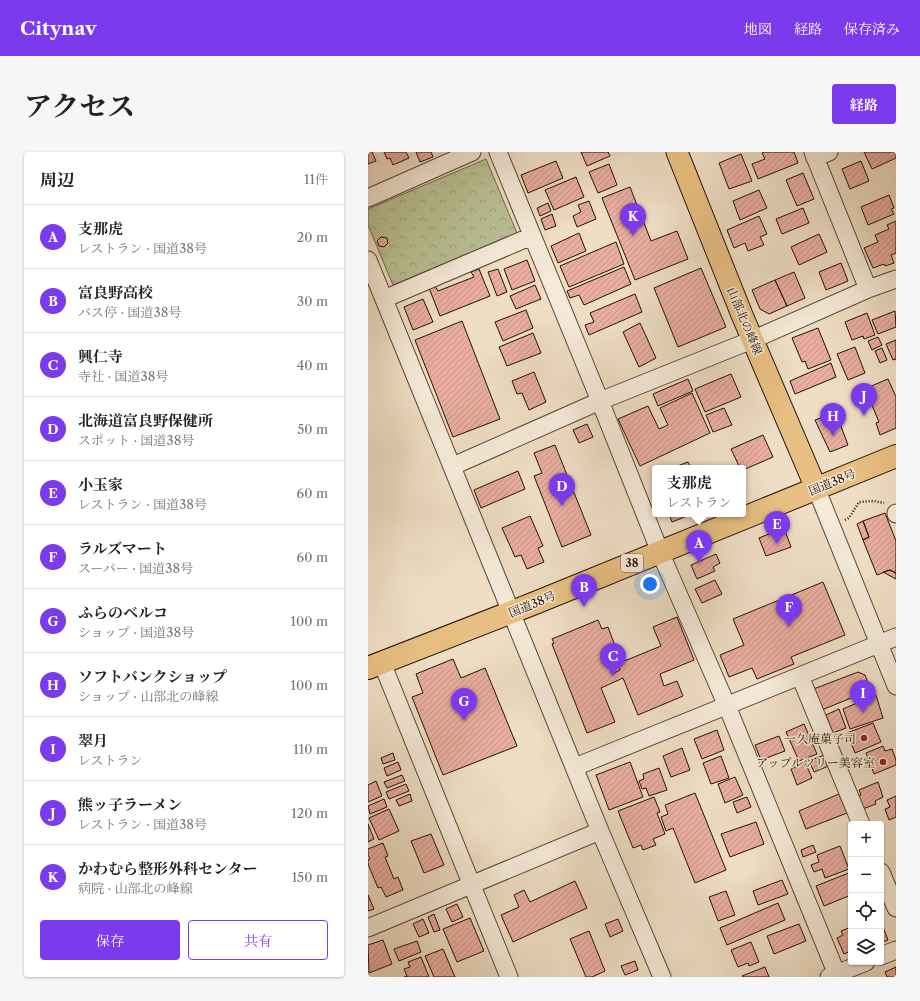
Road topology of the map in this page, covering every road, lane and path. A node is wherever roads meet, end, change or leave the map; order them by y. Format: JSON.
{"nodes":[{"id":1,"x":472,"y":152,"type":"edge"},
{"id":2,"x":498,"y":152,"type":"edge"},
{"id":3,"x":677,"y":152,"type":"edge"},
{"id":4,"x":819,"y":154,"type":"edge"},
{"id":5,"x":368,"y":198,"type":"edge"},
{"id":6,"x":532,"y":236,"type":"junction"},
{"id":7,"x":368,"y":260,"type":"edge"},
{"id":8,"x":896,"y":279,"type":"edge"},
{"id":9,"x":868,"y":290,"type":"junction"},
{"id":10,"x":384,"y":299,"type":"junction"},
{"id":11,"x":752,"y":340,"type":"junction"},
{"id":12,"x":600,"y":401,"type":"junction"},
{"id":13,"x":896,"y":456,"type":"edge"},
{"id":14,"x":453,"y":466,"type":"junction"},
{"id":15,"x":816,"y":488,"type":"junction"},
{"id":16,"x":896,"y":513,"type":"edge"},
{"id":17,"x":745,"y":517,"type":"edge"},
{"id":18,"x":746,"y":517,"type":"edge"},
{"id":19,"x":832,"y":526,"type":"junction"},
{"id":20,"x":660,"y":552,"type":"junction"},
{"id":21,"x":512,"y":612,"type":"junction"},
{"id":22,"x":896,"y":637,"type":"edge"},
{"id":23,"x":879,"y":644,"type":"junction"},
{"id":24,"x":375,"y":665,"type":"edge"},
{"id":25,"x":800,"y":676,"type":"junction"},
{"id":26,"x":896,"y":686,"type":"edge"},
{"id":27,"x":727,"y":706,"type":"junction"},
{"id":28,"x":575,"y":767,"type":"junction"},
{"id":29,"x":860,"y":821,"type":"edge"},
{"id":30,"x":600,"y":831,"type":"junction"},
{"id":31,"x":884,"y":879,"type":"edge"},
{"id":32,"x":471,"y":884,"type":"junction"},
{"id":33,"x":896,"y":908,"type":"edge"},
{"id":34,"x":368,"y":928,"type":"edge"},
{"id":35,"x":896,"y":950,"type":"edge"},
{"id":36,"x":884,"y":955,"type":"edge"},
{"id":37,"x":859,"y":965,"type":"edge"},
{"id":38,"x":834,"y":976,"type":"edge"},
{"id":39,"x":509,"y":977,"type":"edge"},
{"id":40,"x":662,"y":977,"type":"edge"}],
"edges":[{"from":1,"to":5,"type":"street"},
{"from":2,"to":6,"type":"street"},
{"from":3,"to":11,"type":"main road","name":"山部北の峰線"},
{"from":4,"to":9,"type":"street"},
{"from":6,"to":10,"type":"street"},
{"from":6,"to":12,"type":"street"},
{"from":7,"to":10,"type":"street"},
{"from":8,"to":9,"type":"street"},
{"from":9,"to":11,"type":"street"},
{"from":10,"to":14,"type":"street"},
{"from":11,"to":12,"type":"street"},
{"from":11,"to":15,"type":"main road","name":"山部北の峰線"},
{"from":12,"to":14,"type":"street"},
{"from":12,"to":20,"type":"street"},
{"from":13,"to":15,"type":"highway","name":"国道38号","number":"38"},
{"from":14,"to":21,"type":"street"},
{"from":15,"to":18,"type":"highway","name":"国道38号","number":"38"},
{"from":15,"to":19,"type":"street"},
{"from":16,"to":19,"type":"path"},
{"from":17,"to":20,"type":"highway","name":"国道38号","number":"38"},
{"from":19,"to":23,"type":"street"},
{"from":20,"to":21,"type":"highway","name":"国道38号","number":"38"},
{"from":20,"to":27,"type":"street"},
{"from":21,"to":24,"type":"highway","name":"国道38号","number":"38"},
{"from":21,"to":28,"type":"street"},
{"from":22,"to":23,"type":"street"},
{"from":23,"to":25,"type":"street"},
{"from":23,"to":26,"type":"street"},
{"from":24,"to":32,"type":"street"},
{"from":25,"to":27,"type":"street"},
{"from":25,"to":29,"type":"street"},
{"from":27,"to":28,"type":"street"},
{"from":27,"to":38,"type":"street"},
{"from":28,"to":30,"type":"street"},
{"from":30,"to":32,"type":"street"},
{"from":30,"to":40,"type":"street"},
{"from":31,"to":33,"type":"street"},
{"from":32,"to":34,"type":"street"},
{"from":32,"to":39,"type":"street"},
{"from":35,"to":36,"type":"street"},
{"from":37,"to":38,"type":"street"}]}
